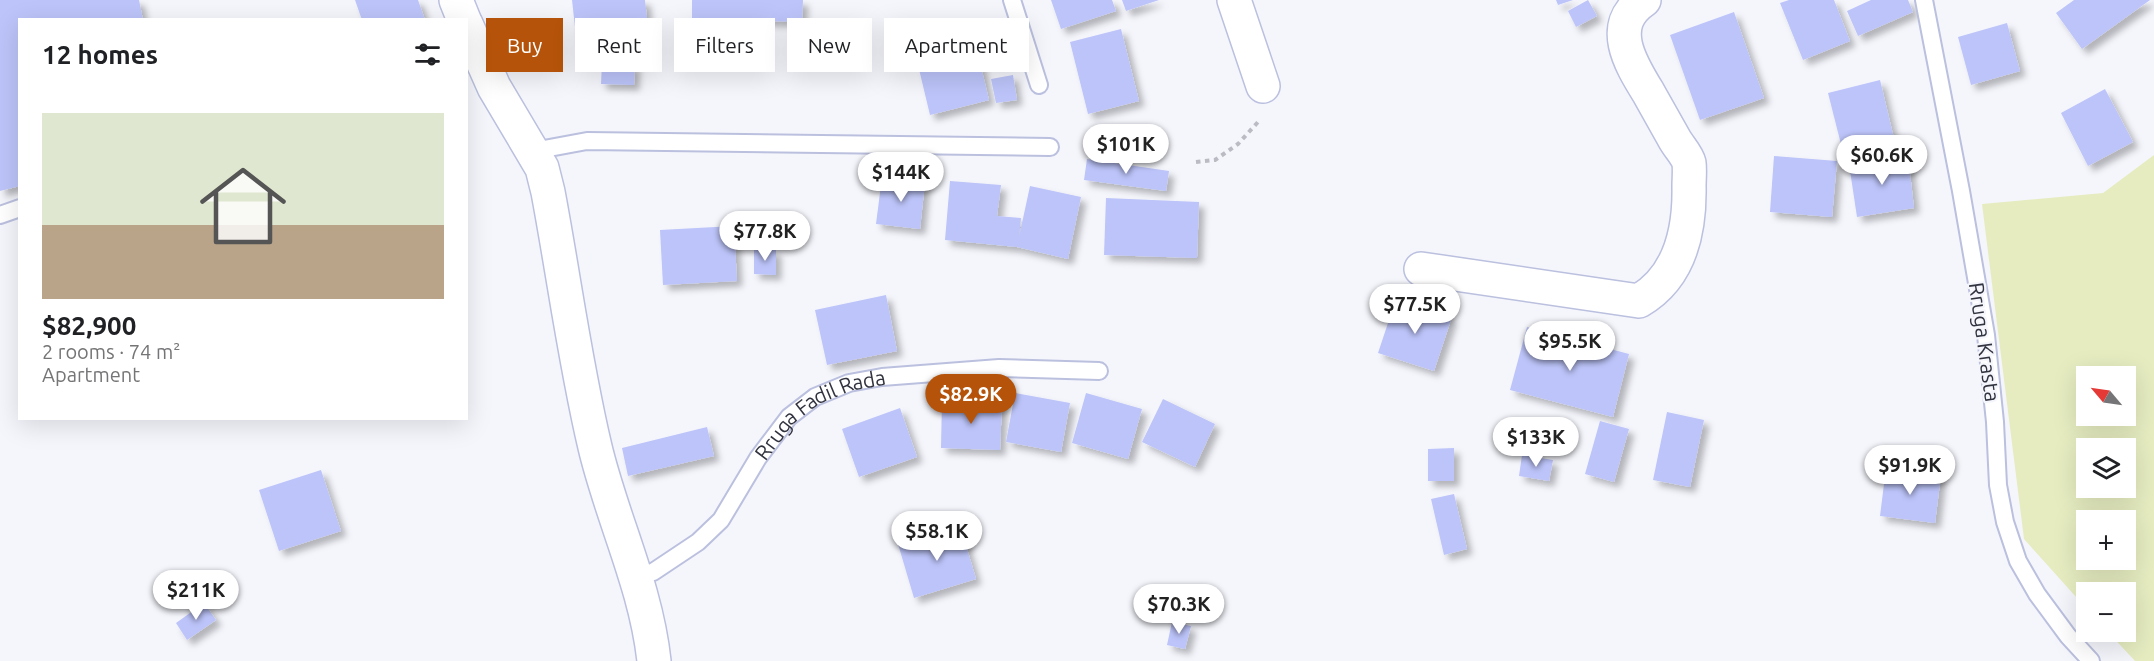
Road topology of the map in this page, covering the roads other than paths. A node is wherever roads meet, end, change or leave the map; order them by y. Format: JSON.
{"nodes":[{"id":1,"x":456,"y":0,"type":"edge"},
{"id":2,"x":1012,"y":0,"type":"edge"},
{"id":3,"x":1234,"y":0,"type":"edge"},
{"id":4,"x":1644,"y":0,"type":"edge"},
{"id":5,"x":1924,"y":0,"type":"edge"},
{"id":6,"x":463,"y":18,"type":"edge"},
{"id":7,"x":468,"y":28,"type":"edge"},
{"id":8,"x":1039,"y":85,"type":"dead end"},
{"id":9,"x":1263,"y":86,"type":"road end"},
{"id":10,"x":1050,"y":147,"type":"dead end"},
{"id":11,"x":533,"y":152,"type":"junction"},
{"id":12,"x":18,"y":209,"type":"edge"},
{"id":13,"x":0,"y":215,"type":"edge"},
{"id":14,"x":1421,"y":269,"type":"dead end"},
{"id":15,"x":1099,"y":371,"type":"dead end"},
{"id":16,"x":636,"y":575,"type":"junction"},
{"id":17,"x":654,"y":661,"type":"edge"},
{"id":18,"x":2091,"y":661,"type":"edge"}],
"edges":[{"from":1,"to":6,"type":"street"},
{"from":2,"to":8,"type":"lane"},
{"from":3,"to":9,"type":"street"},
{"from":4,"to":14,"type":"street"},
{"from":5,"to":18,"type":"lane","name":"Rruga Krasta"},
{"from":7,"to":11,"type":"street"},
{"from":10,"to":11,"type":"lane"},
{"from":11,"to":16,"type":"street"},
{"from":12,"to":13,"type":"lane"},
{"from":15,"to":16,"type":"lane","name":"Rruga Fadil Rada"},
{"from":16,"to":17,"type":"street"}]}
